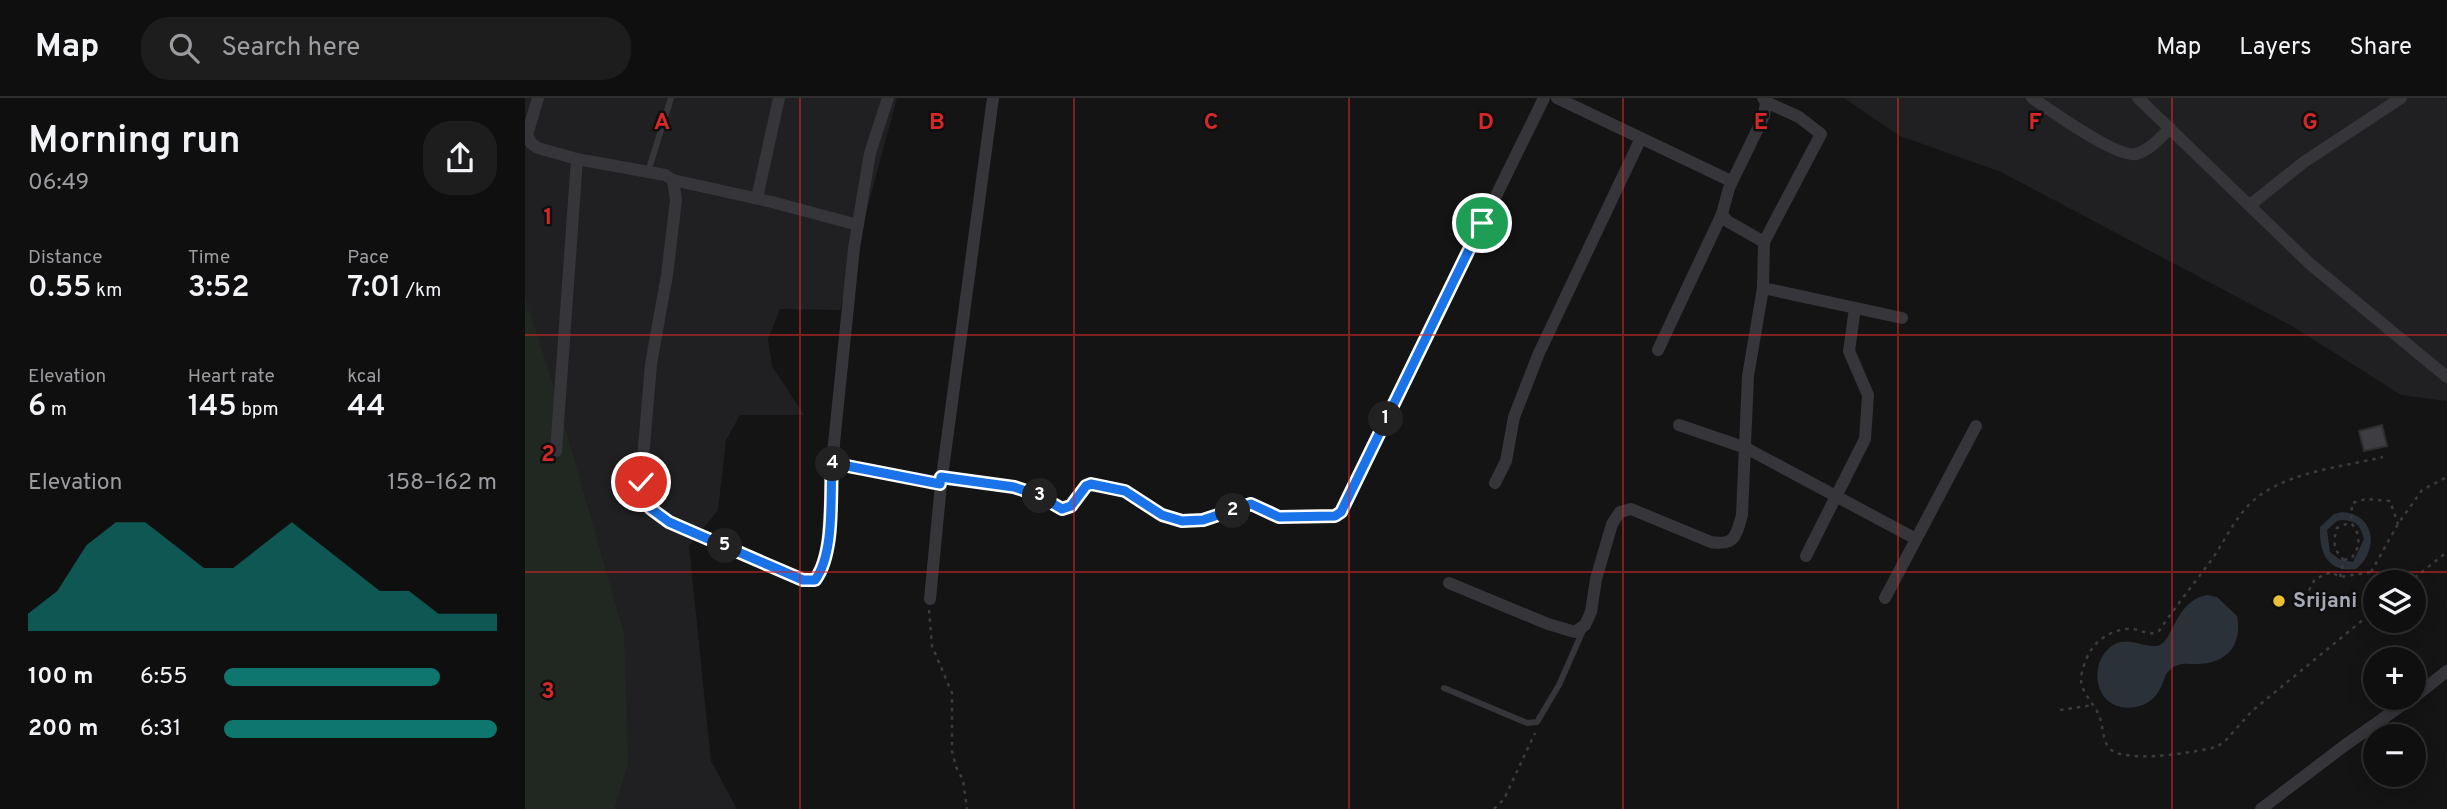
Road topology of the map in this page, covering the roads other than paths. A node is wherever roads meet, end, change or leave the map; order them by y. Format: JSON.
{"nodes":[{"id":1,"x":538,"y":98,"type":"edge"},
{"id":2,"x":671,"y":98,"type":"edge"},
{"id":3,"x":779,"y":98,"type":"edge"},
{"id":4,"x":888,"y":98,"type":"edge"},
{"id":5,"x":993,"y":98,"type":"edge"},
{"id":6,"x":1543,"y":98,"type":"edge"},
{"id":7,"x":1557,"y":98,"type":"edge"},
{"id":8,"x":2032,"y":98,"type":"edge"},
{"id":9,"x":2138,"y":98,"type":"edge"},
{"id":10,"x":2402,"y":98,"type":"edge"},
{"id":11,"x":1764,"y":100,"type":"edge"},
{"id":12,"x":2170,"y":128,"type":"junction"},
{"id":13,"x":1641,"y":138,"type":"junction"},
{"id":14,"x":577,"y":159,"type":"junction"},
{"id":15,"x":648,"y":172,"type":"junction"},
{"id":16,"x":673,"y":180,"type":"junction"},
{"id":17,"x":1731,"y":181,"type":"junction"},
{"id":18,"x":757,"y":198,"type":"junction"},
{"id":19,"x":2250,"y":205,"type":"junction"},
{"id":20,"x":1722,"y":214,"type":"junction"},
{"id":21,"x":858,"y":225,"type":"junction"},
{"id":22,"x":1764,"y":242,"type":"junction"},
{"id":23,"x":1763,"y":288,"type":"junction"},
{"id":24,"x":1855,"y":307,"type":"junction"},
{"id":25,"x":1902,"y":318,"type":"dead end"},
{"id":26,"x":1658,"y":350,"type":"dead end"},
{"id":27,"x":2447,"y":377,"type":"edge"},
{"id":28,"x":1679,"y":425,"type":"dead end"},
{"id":29,"x":1976,"y":426,"type":"dead end"},
{"id":30,"x":1746,"y":449,"type":"junction"},
{"id":31,"x":556,"y":451,"type":"dead end"},
{"id":32,"x":832,"y":463,"type":"junction"},
{"id":33,"x":941,"y":480,"type":"junction"},
{"id":34,"x":1495,"y":482,"type":"dead end"},
{"id":35,"x":1837,"y":498,"type":"junction"},
{"id":36,"x":1341,"y":512,"type":"road end"},
{"id":37,"x":1916,"y":539,"type":"junction"},
{"id":38,"x":1806,"y":556,"type":"dead end"},
{"id":39,"x":1448,"y":583,"type":"dead end"},
{"id":40,"x":930,"y":598,"type":"road end"},
{"id":41,"x":1885,"y":598,"type":"dead end"},
{"id":42,"x":1585,"y":625,"type":"junction"},
{"id":43,"x":2447,"y":671,"type":"edge"},
{"id":44,"x":1444,"y":688,"type":"dead end"},
{"id":45,"x":2426,"y":688,"type":"edge"},
{"id":46,"x":2396,"y":710,"type":"edge"},
{"id":47,"x":2261,"y":809,"type":"edge"}],
"edges":[{"from":1,"to":14,"type":"street"},
{"from":2,"to":15,"type":"lane"},
{"from":3,"to":18,"type":"street"},
{"from":4,"to":21,"type":"street"},
{"from":5,"to":33,"type":"street"},
{"from":6,"to":36,"type":"street"},
{"from":7,"to":13,"type":"street"},
{"from":8,"to":12,"type":"street"},
{"from":9,"to":12,"type":"street"},
{"from":10,"to":19,"type":"street"},
{"from":11,"to":17,"type":"street"},
{"from":11,"to":22,"type":"street"},
{"from":12,"to":19,"type":"street"},
{"from":13,"to":17,"type":"street"},
{"from":13,"to":34,"type":"street"},
{"from":14,"to":15,"type":"street"},
{"from":14,"to":31,"type":"street"},
{"from":15,"to":16,"type":"street"},
{"from":16,"to":18,"type":"street"},
{"from":16,"to":32,"type":"street"},
{"from":17,"to":20,"type":"street"},
{"from":18,"to":21,"type":"street"},
{"from":19,"to":27,"type":"street"},
{"from":20,"to":22,"type":"street"},
{"from":20,"to":26,"type":"street"},
{"from":21,"to":32,"type":"street"},
{"from":22,"to":23,"type":"street"},
{"from":23,"to":24,"type":"street"},
{"from":23,"to":30,"type":"street"},
{"from":24,"to":25,"type":"street"},
{"from":24,"to":35,"type":"street"},
{"from":28,"to":30,"type":"street"},
{"from":29,"to":37,"type":"street"},
{"from":30,"to":35,"type":"street"},
{"from":30,"to":42,"type":"street"},
{"from":32,"to":33,"type":"street"},
{"from":33,"to":40,"type":"street"},
{"from":35,"to":37,"type":"street"},
{"from":35,"to":38,"type":"street"},
{"from":37,"to":41,"type":"street"},
{"from":39,"to":42,"type":"street"},
{"from":42,"to":44,"type":"lane"},
{"from":43,"to":45,"type":"street"},
{"from":46,"to":47,"type":"street"}]}
